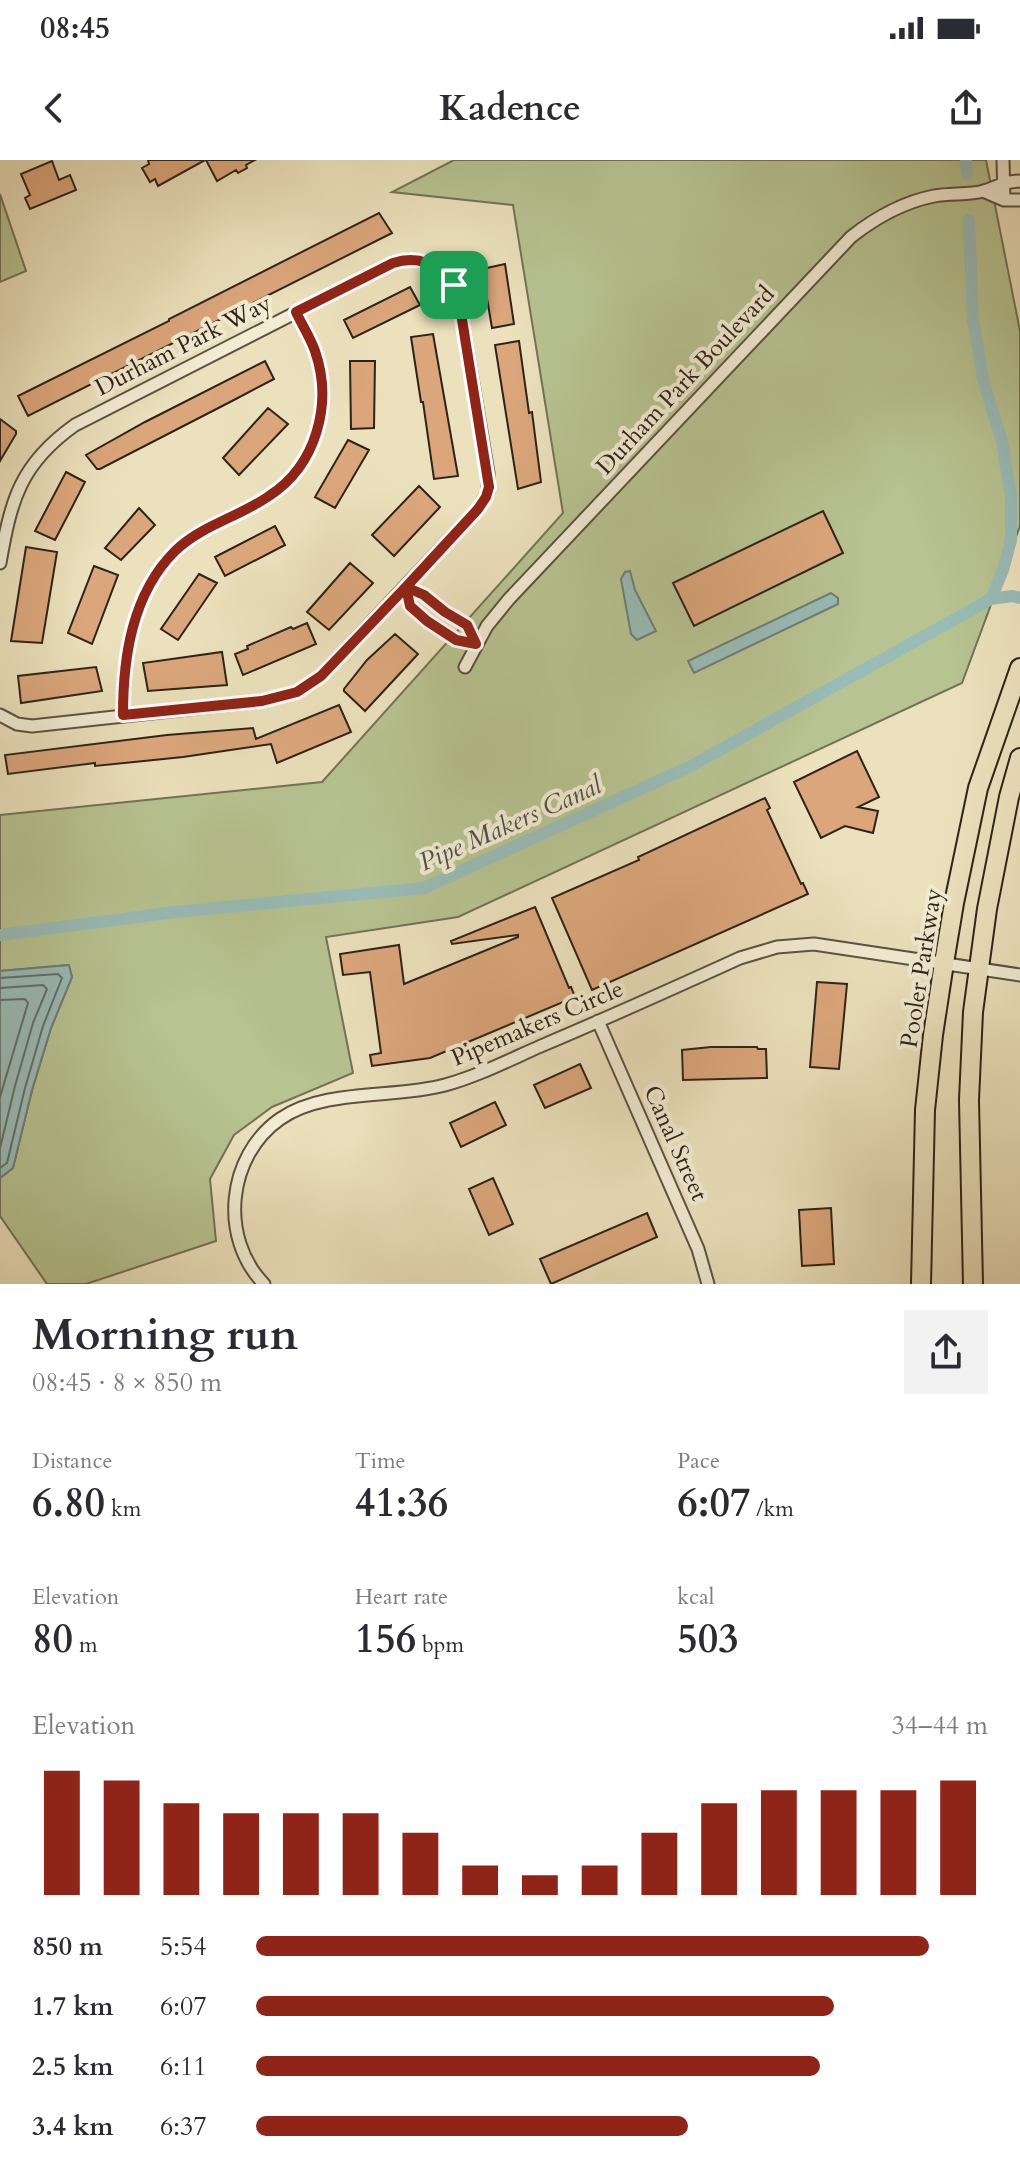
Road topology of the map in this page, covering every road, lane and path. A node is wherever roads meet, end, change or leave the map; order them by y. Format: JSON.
{"nodes":[{"id":1,"x":1003,"y":160,"type":"edge"},
{"id":2,"x":1020,"y":181,"type":"edge"},
{"id":3,"x":1003,"y":182,"type":"junction"},
{"id":4,"x":983,"y":191,"type":"junction"},
{"id":5,"x":1004,"y":200,"type":"junction"},
{"id":6,"x":1020,"y":200,"type":"edge"},
{"id":7,"x":296,"y":312,"type":"junction"},
{"id":8,"x":0,"y":563,"type":"edge"},
{"id":9,"x":406,"y":587,"type":"junction"},
{"id":10,"x":450,"y":615,"type":"junction"},
{"id":11,"x":439,"y":630,"type":"junction"},
{"id":12,"x":476,"y":644,"type":"junction"},
{"id":13,"x":465,"y":667,"type":"dead end"},
{"id":14,"x":1020,"y":668,"type":"edge"},
{"id":15,"x":0,"y":715,"type":"edge"},
{"id":16,"x":123,"y":715,"type":"junction"},
{"id":17,"x":1020,"y":758,"type":"edge"},
{"id":18,"x":944,"y":963,"type":"junction"},
{"id":19,"x":979,"y":968,"type":"junction"},
{"id":20,"x":1020,"y":975,"type":"edge"},
{"id":21,"x":598,"y":1021,"type":"junction"},
{"id":22,"x":924,"y":1164,"type":"junction"},
{"id":23,"x":264,"y":1284,"type":"edge"},
{"id":24,"x":708,"y":1284,"type":"edge"},
{"id":25,"x":921,"y":1284,"type":"edge"},
{"id":26,"x":930,"y":1284,"type":"edge"},
{"id":27,"x":973,"y":1284,"type":"edge"}],
"edges":[{"from":1,"to":3,"type":"street"},
{"from":2,"to":3,"type":"street","name":"Durham Park Boulevard"},
{"from":3,"to":4,"type":"street","name":"Durham Park Boulevard"},
{"from":3,"to":5,"type":"street"},
{"from":4,"to":5,"type":"street","name":"Durham Park Boulevard"},
{"from":4,"to":12,"type":"street","name":"Durham Park Boulevard"},
{"from":5,"to":6,"type":"street","name":"Durham Park Boulevard"},
{"from":7,"to":8,"type":"street","name":"Durham Park Way"},
{"from":7,"to":9,"type":"street","name":"Durham Park Way"},
{"from":7,"to":16,"type":"street"},
{"from":9,"to":10,"type":"street"},
{"from":9,"to":11,"type":"street"},
{"from":9,"to":16,"type":"street","name":"Durham Park Way"},
{"from":10,"to":11,"type":"street"},
{"from":10,"to":12,"type":"street"},
{"from":11,"to":12,"type":"street"},
{"from":12,"to":13,"type":"street","name":"Durham Park Boulevard"},
{"from":14,"to":18,"type":"main road","name":"Pooler Parkway"},
{"from":15,"to":16,"type":"street","name":"Durham Park Way"},
{"from":17,"to":19,"type":"main road"},
{"from":18,"to":19,"type":"street","name":"Pipemakers Circle"},
{"from":18,"to":21,"type":"street","name":"Pipemakers Circle"},
{"from":18,"to":22,"type":"main road","name":"Pooler Parkway"},
{"from":19,"to":20,"type":"street","name":"Pipemakers Circle"},
{"from":19,"to":27,"type":"main road"},
{"from":21,"to":23,"type":"street","name":"Pipemakers Circle"},
{"from":21,"to":24,"type":"street","name":"Canal Street"},
{"from":22,"to":25,"type":"main road","name":"Pooler Parkway"},
{"from":22,"to":26,"type":"main road"}]}
